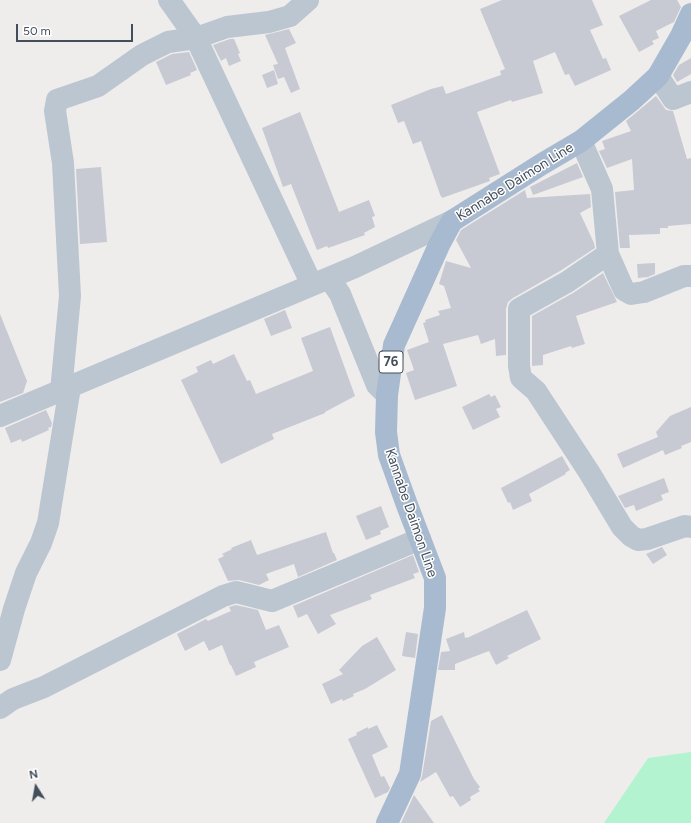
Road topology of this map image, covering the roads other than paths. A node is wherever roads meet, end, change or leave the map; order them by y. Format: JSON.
{"nodes":[{"id":1,"x":169,"y":0,"type":"edge"},
{"id":2,"x":308,"y":0,"type":"edge"},
{"id":3,"x":691,"y":14,"type":"edge"},
{"id":4,"x":196,"y":38,"type":"junction"},
{"id":5,"x":658,"y":76,"type":"junction"},
{"id":6,"x":691,"y":92,"type":"edge"},
{"id":7,"x":581,"y":141,"type":"junction"},
{"id":8,"x":452,"y":221,"type":"junction"},
{"id":9,"x":608,"y":254,"type":"junction"},
{"id":10,"x":691,"y":276,"type":"edge"},
{"id":11,"x":320,"y":281,"type":"junction"},
{"id":12,"x":66,"y":389,"type":"junction"},
{"id":13,"x":387,"y":395,"type":"junction"},
{"id":14,"x":0,"y":416,"type":"edge"},
{"id":15,"x":691,"y":527,"type":"edge"},
{"id":16,"x":420,"y":539,"type":"junction"},
{"id":17,"x":0,"y":660,"type":"edge"},
{"id":18,"x":0,"y":708,"type":"edge"},
{"id":19,"x":386,"y":823,"type":"edge"}],
"edges":[{"from":1,"to":4,"type":"street"},
{"from":2,"to":4,"type":"street"},
{"from":3,"to":5,"type":"main road","name":"Kannabe Daimon Line","number":"76"},
{"from":4,"to":11,"type":"street"},
{"from":4,"to":12,"type":"street"},
{"from":5,"to":6,"type":"street"},
{"from":5,"to":7,"type":"main road","name":"Kannabe Daimon Line","number":"76"},
{"from":7,"to":8,"type":"main road","name":"Kannabe Daimon Line","number":"76"},
{"from":7,"to":9,"type":"street"},
{"from":8,"to":11,"type":"street"},
{"from":8,"to":13,"type":"main road","name":"Kannabe Daimon Line","number":"76"},
{"from":9,"to":10,"type":"street"},
{"from":9,"to":15,"type":"street"},
{"from":11,"to":12,"type":"street"},
{"from":11,"to":13,"type":"street"},
{"from":12,"to":14,"type":"street"},
{"from":12,"to":17,"type":"street"},
{"from":13,"to":16,"type":"main road","name":"Kannabe Daimon Line","number":"76"},
{"from":16,"to":18,"type":"street"},
{"from":16,"to":19,"type":"main road","name":"Kannabe Daimon Line","number":"76"}]}
